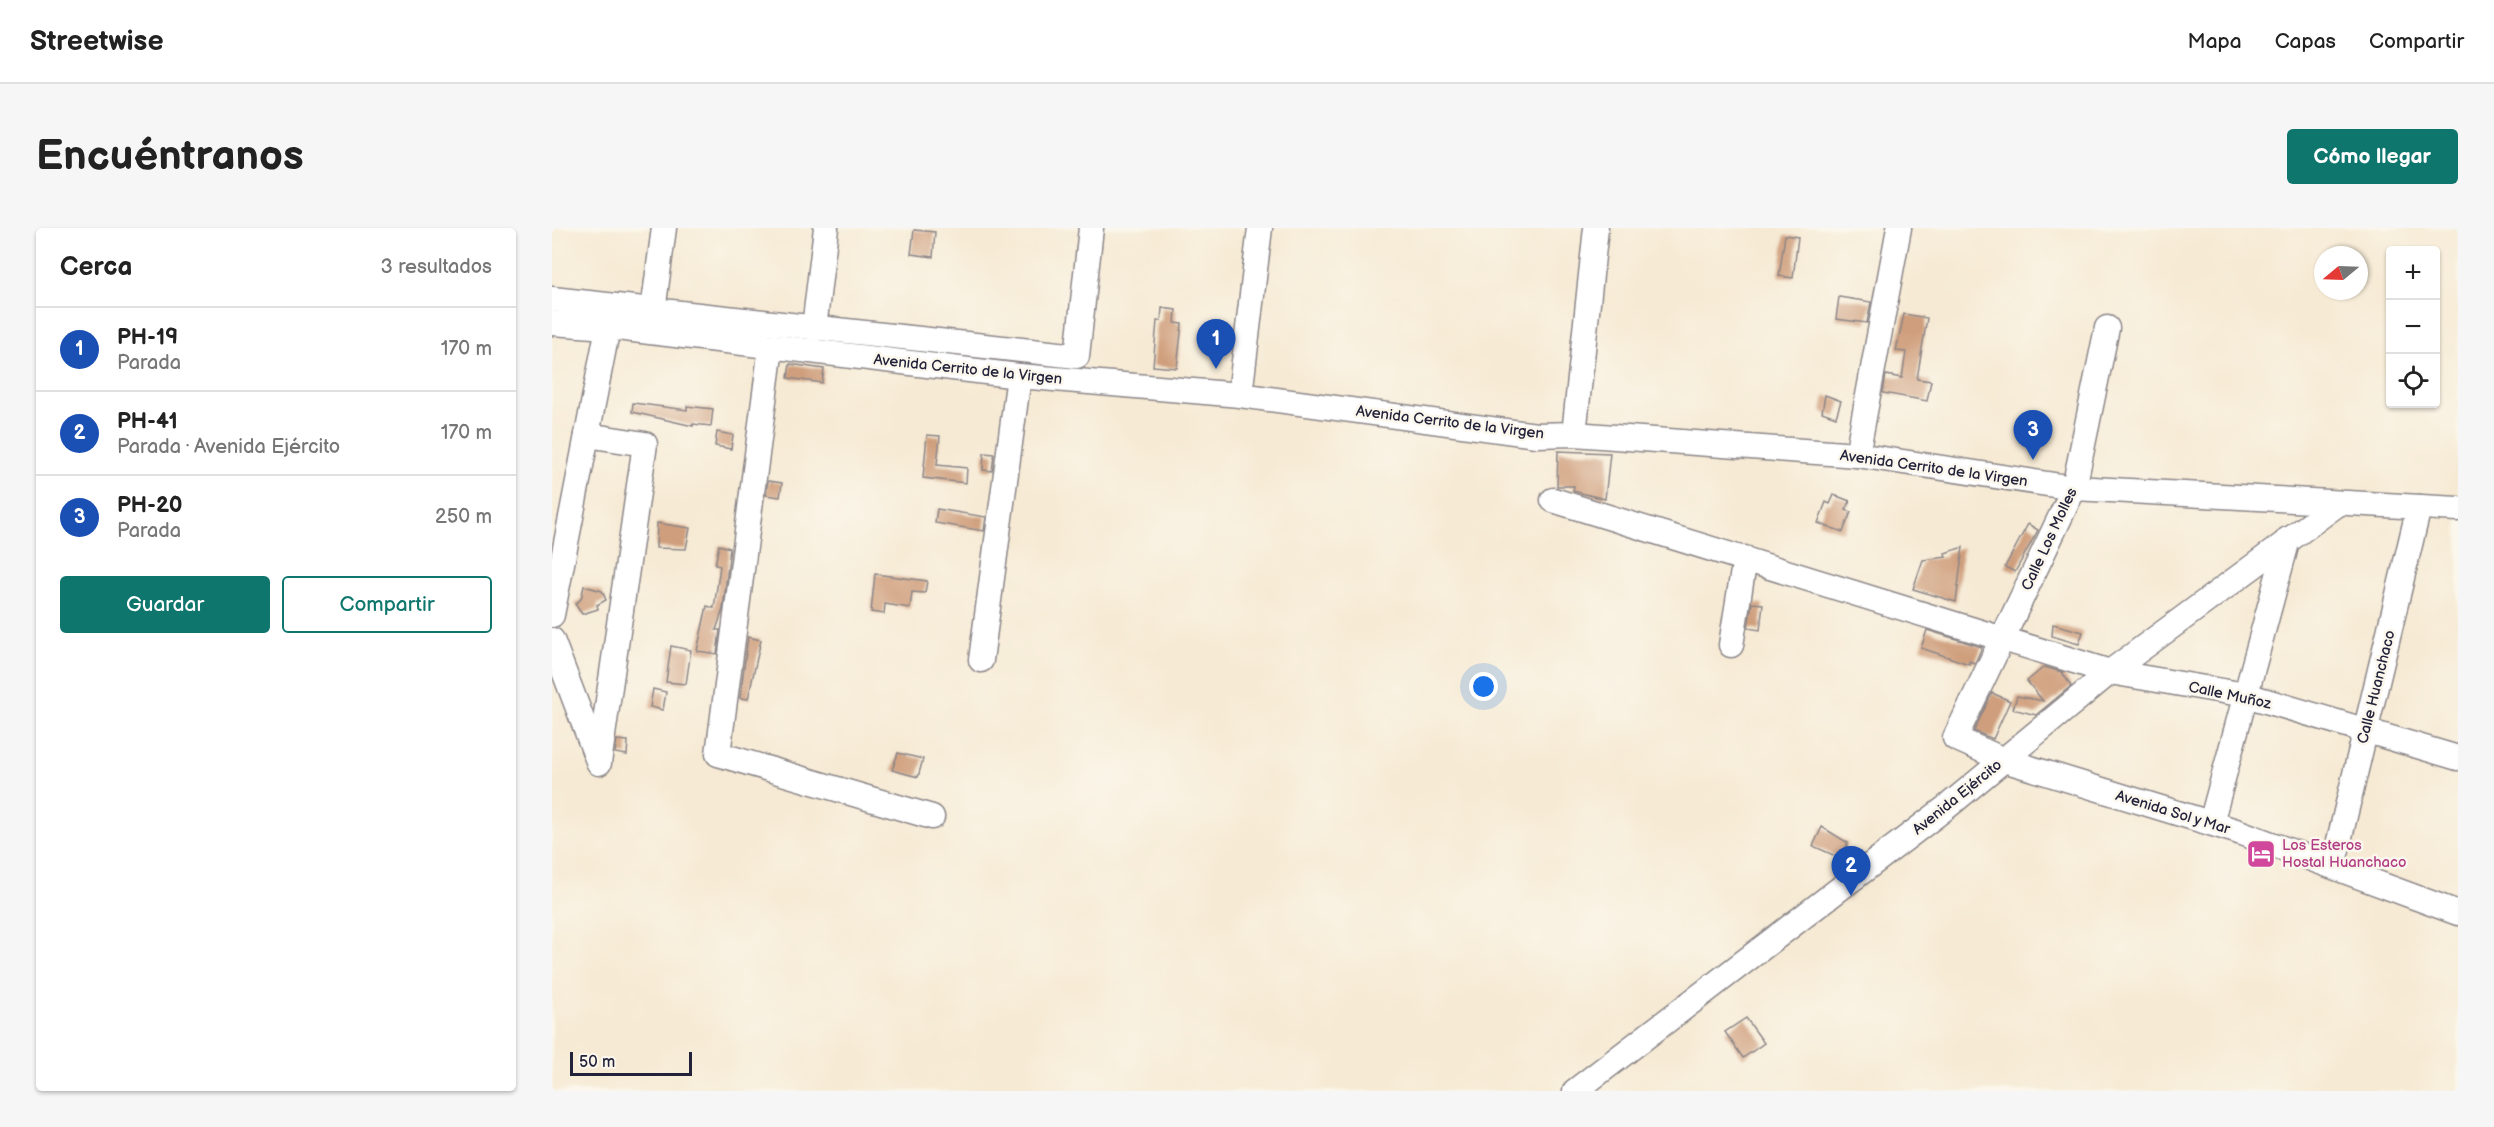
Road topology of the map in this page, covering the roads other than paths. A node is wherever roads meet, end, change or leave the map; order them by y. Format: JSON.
{"nodes":[{"id":1,"x":663,"y":228,"type":"edge"},
{"id":2,"x":826,"y":228,"type":"edge"},
{"id":3,"x":1091,"y":228,"type":"edge"},
{"id":4,"x":1260,"y":228,"type":"edge"},
{"id":5,"x":1596,"y":228,"type":"edge"},
{"id":6,"x":1899,"y":228,"type":"edge"},
{"id":7,"x":552,"y":299,"type":"edge"},
{"id":8,"x":651,"y":321,"type":"junction"},
{"id":9,"x":552,"y":323,"type":"edge"},
{"id":10,"x":609,"y":327,"type":"junction"},
{"id":11,"x":814,"y":328,"type":"junction"},
{"id":12,"x":2107,"y":328,"type":"dead end"},
{"id":13,"x":771,"y":347,"type":"junction"},
{"id":14,"x":1019,"y":376,"type":"junction"},
{"id":15,"x":1240,"y":395,"type":"junction"},
{"id":16,"x":1574,"y":434,"type":"junction"},
{"id":17,"x":587,"y":435,"type":"junction"},
{"id":18,"x":1857,"y":455,"type":"junction"},
{"id":19,"x":2074,"y":488,"type":"junction"},
{"id":20,"x":1553,"y":500,"type":"dead end"},
{"id":21,"x":2339,"y":503,"type":"junction"},
{"id":22,"x":2418,"y":507,"type":"junction"},
{"id":23,"x":2458,"y":509,"type":"edge"},
{"id":24,"x":2289,"y":539,"type":"junction"},
{"id":25,"x":1745,"y":558,"type":"junction"},
{"id":26,"x":552,"y":615,"type":"edge"},
{"id":27,"x":552,"y":640,"type":"edge"},
{"id":28,"x":2001,"y":640,"type":"junction"},
{"id":29,"x":1731,"y":645,"type":"dead end"},
{"id":30,"x":981,"y":660,"type":"dead end"},
{"id":31,"x":2110,"y":672,"type":"junction"},
{"id":32,"x":2246,"y":695,"type":"junction"},
{"id":33,"x":2364,"y":732,"type":"junction"},
{"id":34,"x":1955,"y":738,"type":"joint"},
{"id":35,"x":2458,"y":758,"type":"edge"},
{"id":36,"x":2004,"y":760,"type":"junction"},
{"id":37,"x":932,"y":817,"type":"dead end"},
{"id":38,"x":2211,"y":823,"type":"junction"},
{"id":39,"x":2333,"y":866,"type":"junction"},
{"id":40,"x":2458,"y":913,"type":"edge"},
{"id":41,"x":1575,"y":1091,"type":"edge"}],
"edges":[{"from":1,"to":8,"type":"street"},
{"from":2,"to":11,"type":"street"},
{"from":3,"to":11,"type":"street"},
{"from":4,"to":15,"type":"street"},
{"from":5,"to":16,"type":"street"},
{"from":6,"to":18,"type":"street"},
{"from":7,"to":8,"type":"street"},
{"from":8,"to":10,"type":"street","name":"Avenida Cerrito de la Virgen"},
{"from":8,"to":11,"type":"street"},
{"from":8,"to":13,"type":"street","name":"Avenida Cerrito de la Virgen"},
{"from":9,"to":10,"type":"street","name":"Avenida Cerrito de la Virgen"},
{"from":10,"to":17,"type":"street"},
{"from":12,"to":19,"type":"street","name":"Calle Los Molles"},
{"from":13,"to":14,"type":"street","name":"Avenida Cerrito de la Virgen"},
{"from":13,"to":37,"type":"street"},
{"from":14,"to":15,"type":"street","name":"Avenida Cerrito de la Virgen"},
{"from":14,"to":30,"type":"street"},
{"from":15,"to":16,"type":"street","name":"Avenida Cerrito de la Virgen"},
{"from":16,"to":18,"type":"street","name":"Avenida Cerrito de la Virgen"},
{"from":17,"to":26,"type":"street"},
{"from":17,"to":27,"type":"street"},
{"from":18,"to":19,"type":"street","name":"Avenida Cerrito de la Virgen"},
{"from":19,"to":21,"type":"street","name":"Avenida Cerrito de la Virgen"},
{"from":19,"to":28,"type":"street","name":"Calle Los Molles"},
{"from":20,"to":25,"type":"street","name":"Calle Muñoz"},
{"from":21,"to":22,"type":"street","name":"Avenida Cerrito de la Virgen"},
{"from":21,"to":24,"type":"street","name":"Avenida Ejército"},
{"from":22,"to":23,"type":"street","name":"Avenida Cerrito de la Virgen"},
{"from":22,"to":33,"type":"street","name":"Calle Huanchaco"},
{"from":24,"to":31,"type":"street","name":"Avenida Ejército"},
{"from":24,"to":32,"type":"street"},
{"from":25,"to":28,"type":"street","name":"Calle Muñoz"},
{"from":25,"to":29,"type":"street"},
{"from":28,"to":31,"type":"street","name":"Calle Muñoz"},
{"from":28,"to":34,"type":"street","name":"Calle Los Molles"},
{"from":31,"to":32,"type":"street","name":"Calle Muñoz"},
{"from":31,"to":36,"type":"street","name":"Avenida Ejército"},
{"from":32,"to":33,"type":"street","name":"Calle Muñoz"},
{"from":32,"to":38,"type":"street"},
{"from":33,"to":35,"type":"street","name":"Calle Muñoz"},
{"from":33,"to":39,"type":"street","name":"Calle Huanchaco"},
{"from":34,"to":36,"type":"street","name":"Avenida Sol y Mar"},
{"from":36,"to":38,"type":"street","name":"Avenida Sol y Mar"},
{"from":36,"to":41,"type":"street","name":"Avenida Ejército"},
{"from":38,"to":39,"type":"street","name":"Avenida Sol y Mar"},
{"from":39,"to":40,"type":"street","name":"Avenida Sol y Mar"}]}
